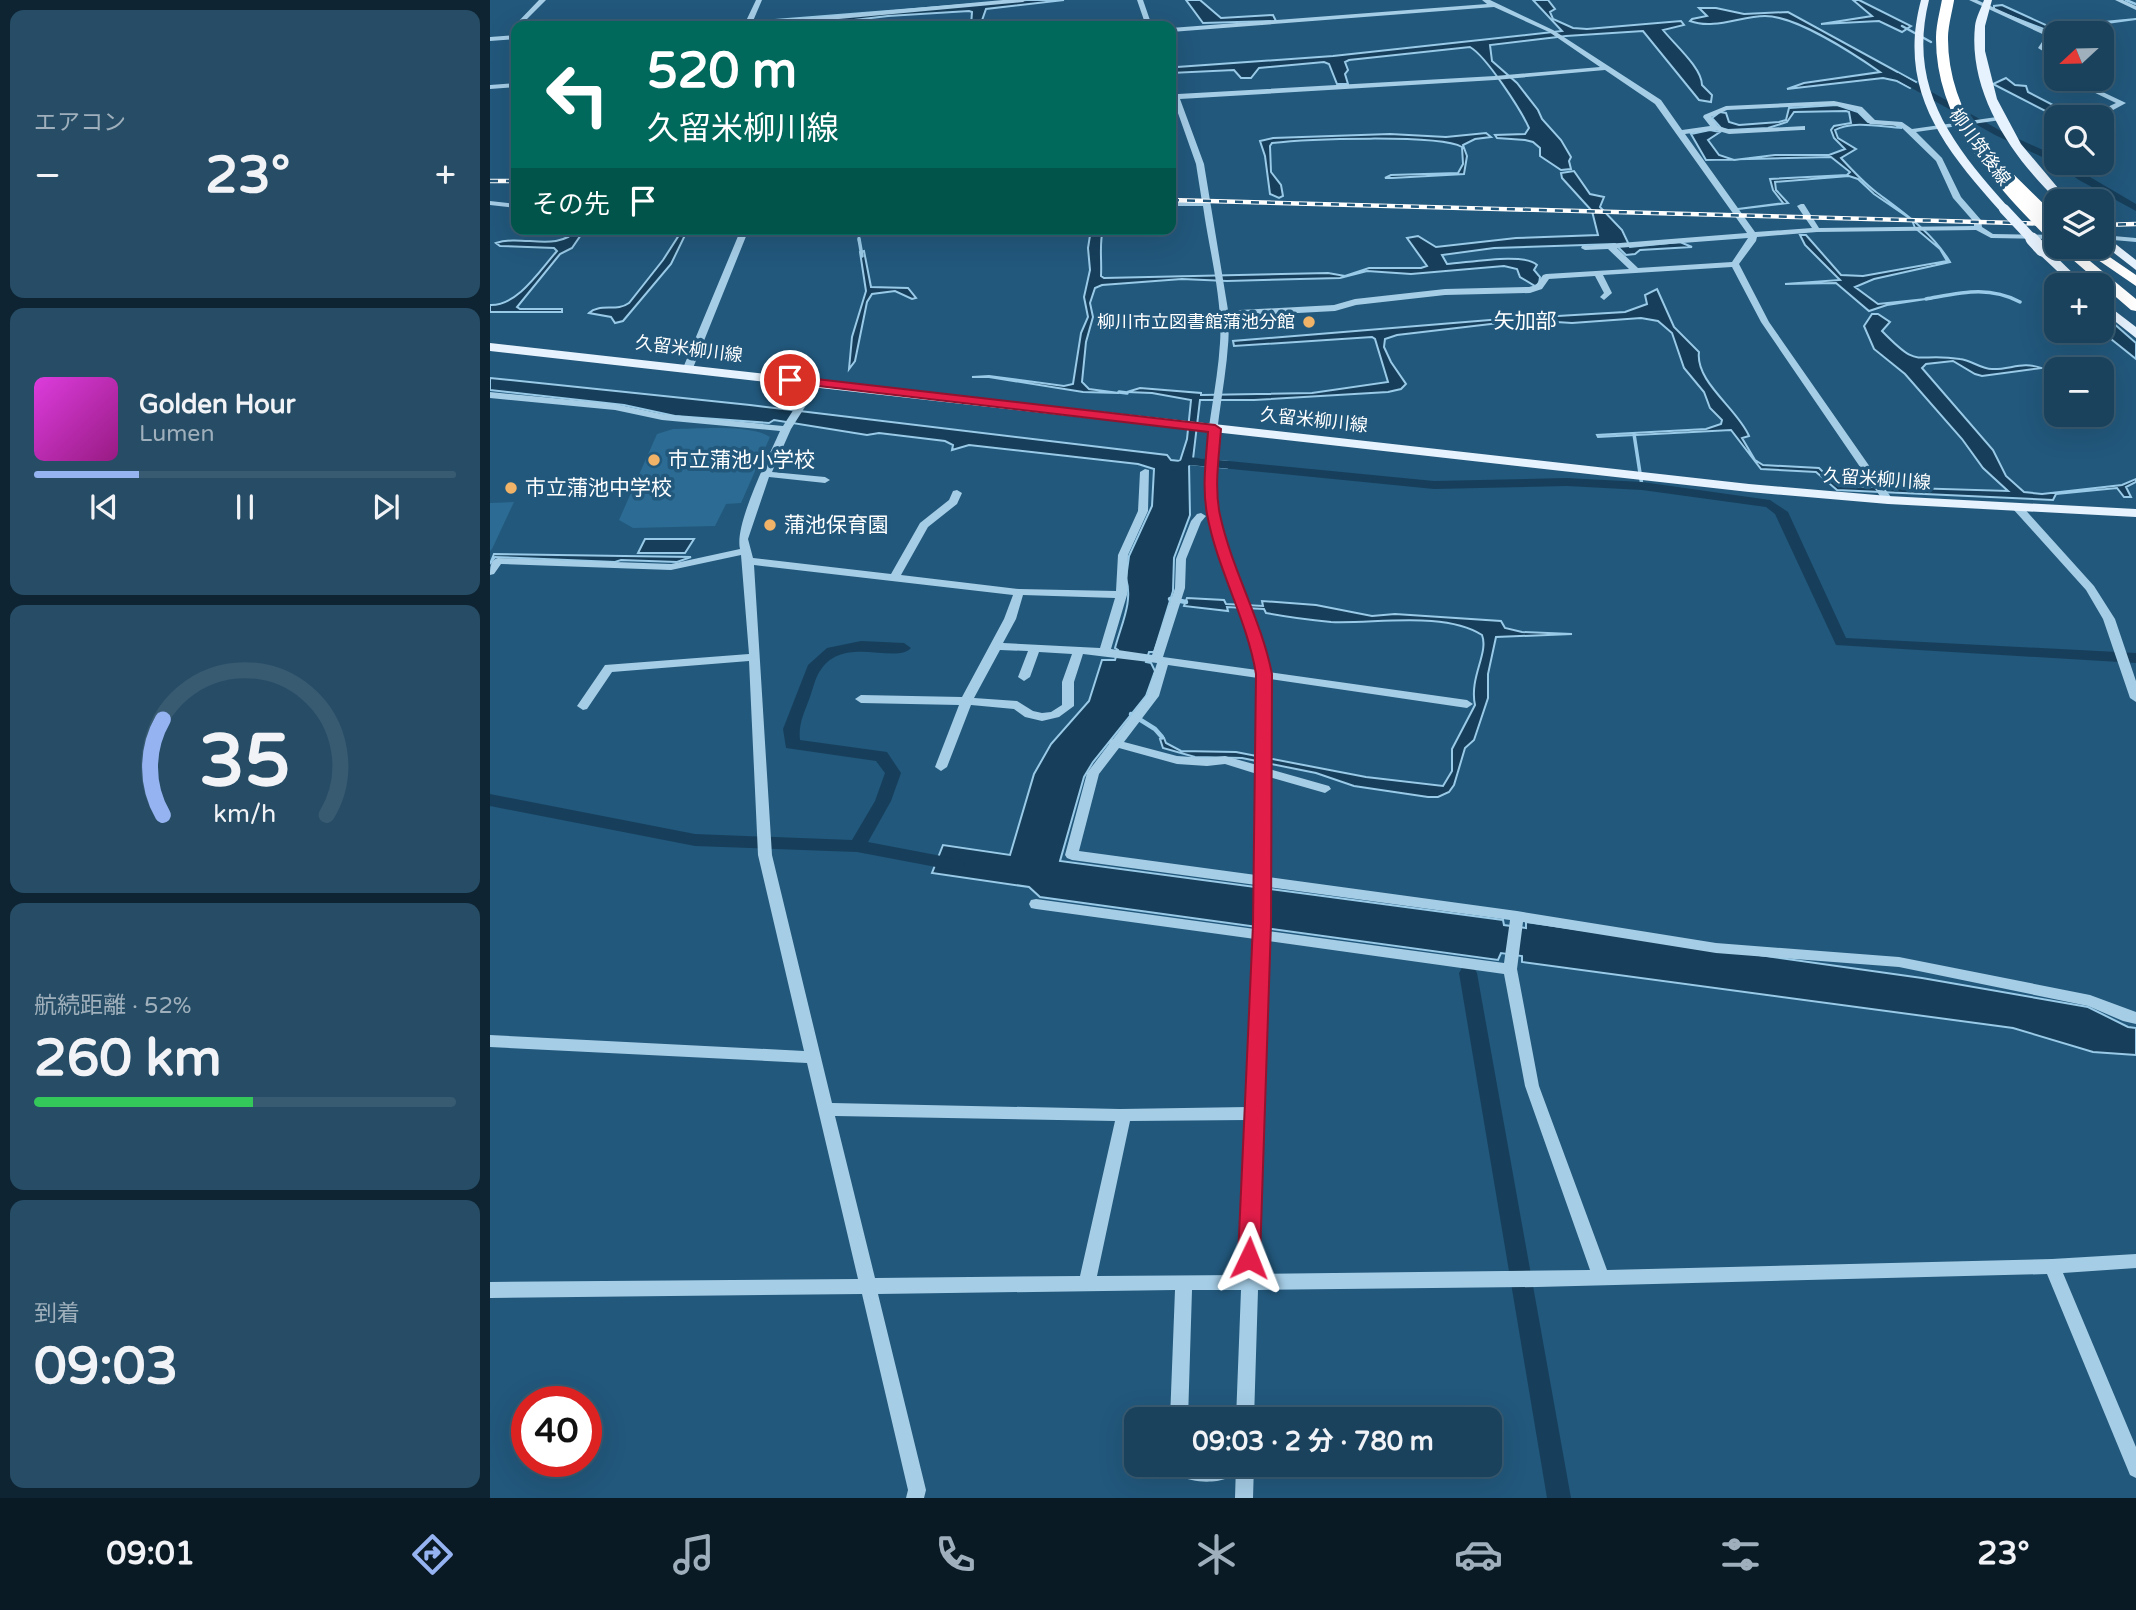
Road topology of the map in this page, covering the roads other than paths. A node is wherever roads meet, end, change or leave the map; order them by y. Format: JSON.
{"nodes":[{"id":1,"x":543,"y":0,"type":"edge"},
{"id":2,"x":759,"y":0,"type":"edge"},
{"id":3,"x":1023,"y":0,"type":"edge"},
{"id":4,"x":1140,"y":0,"type":"edge"},
{"id":5,"x":1485,"y":0,"type":"edge"},
{"id":6,"x":1925,"y":0,"type":"edge"},
{"id":7,"x":1949,"y":0,"type":"edge"},
{"id":8,"x":1972,"y":0,"type":"edge"},
{"id":9,"x":2118,"y":0,"type":"edge"},
{"id":10,"x":1987,"y":4,"type":"edge"},
{"id":11,"x":1493,"y":5,"type":"junction"},
{"id":12,"x":2136,"y":8,"type":"edge"},
{"id":13,"x":522,"y":21,"type":"edge"},
{"id":14,"x":749,"y":21,"type":"edge"},
{"id":15,"x":824,"y":21,"type":"edge"},
{"id":16,"x":1147,"y":21,"type":"edge"},
{"id":17,"x":1176,"y":30,"type":"edge"},
{"id":18,"x":2044,"y":32,"type":"edge"},
{"id":19,"x":511,"y":33,"type":"edge"},
{"id":20,"x":507,"y":38,"type":"junction"},
{"id":21,"x":511,"y":38,"type":"edge"},
{"id":22,"x":490,"y":39,"type":"edge"},
{"id":23,"x":1607,"y":68,"type":"junction"},
{"id":24,"x":511,"y":85,"type":"edge"},
{"id":25,"x":490,"y":87,"type":"edge"},
{"id":26,"x":2096,"y":91,"type":"edge"},
{"id":27,"x":1176,"y":96,"type":"edge"},
{"id":28,"x":1176,"y":104,"type":"edge"},
{"id":29,"x":2114,"y":107,"type":"edge"},
{"id":30,"x":2001,"y":118,"type":"junction"},
{"id":31,"x":1941,"y":127,"type":"junction"},
{"id":32,"x":1715,"y":128,"type":"junction"},
{"id":33,"x":1802,"y":128,"type":"dead end"},
{"id":34,"x":1966,"y":130,"type":"junction"},
{"id":35,"x":1910,"y":131,"type":"junction"},
{"id":36,"x":1679,"y":133,"type":"junction"},
{"id":37,"x":1995,"y":164,"type":"junction"},
{"id":38,"x":2051,"y":189,"type":"edge"},
{"id":39,"x":490,"y":203,"type":"edge"},
{"id":40,"x":1176,"y":204,"type":"edge"},
{"id":41,"x":1207,"y":204,"type":"junction"},
{"id":42,"x":511,"y":205,"type":"edge"},
{"id":43,"x":1801,"y":206,"type":"dead end"},
{"id":44,"x":2044,"y":211,"type":"edge"},
{"id":45,"x":2044,"y":222,"type":"edge"},
{"id":46,"x":2044,"y":222,"type":"edge"},
{"id":47,"x":2044,"y":224,"type":"edge"},
{"id":48,"x":1978,"y":228,"type":"junction"},
{"id":49,"x":1817,"y":230,"type":"junction"},
{"id":50,"x":743,"y":235,"type":"edge"},
{"id":51,"x":1753,"y":236,"type":"junction"},
{"id":52,"x":2044,"y":236,"type":"edge"},
{"id":53,"x":2114,"y":239,"type":"edge"},
{"id":54,"x":2136,"y":240,"type":"edge"},
{"id":55,"x":1611,"y":247,"type":"junction"},
{"id":56,"x":2114,"y":247,"type":"edge"},
{"id":57,"x":1585,"y":248,"type":"dead end"},
{"id":58,"x":2082,"y":259,"type":"edge"},
{"id":59,"x":2089,"y":259,"type":"edge"},
{"id":60,"x":1735,"y":264,"type":"junction"},
{"id":61,"x":2136,"y":266,"type":"edge"},
{"id":62,"x":1636,"y":271,"type":"junction"},
{"id":63,"x":1598,"y":273,"type":"junction"},
{"id":64,"x":2066,"y":273,"type":"edge"},
{"id":65,"x":2136,"y":282,"type":"edge"},
{"id":66,"x":1604,"y":298,"type":"dead end"},
{"id":67,"x":2114,"y":302,"type":"edge"},
{"id":68,"x":2136,"y":305,"type":"edge"},
{"id":69,"x":2114,"y":315,"type":"edge"},
{"id":70,"x":2136,"y":319,"type":"edge"},
{"id":71,"x":1225,"y":321,"type":"junction"},
{"id":72,"x":2136,"y":334,"type":"edge"},
{"id":73,"x":490,"y":347,"type":"edge"},
{"id":74,"x":688,"y":368,"type":"junction"},
{"id":75,"x":815,"y":383,"type":"junction"},
{"id":76,"x":490,"y":395,"type":"edge"},
{"id":77,"x":788,"y":426,"type":"junction"},
{"id":78,"x":1215,"y":429,"type":"junction"},
{"id":79,"x":1145,"y":472,"type":"dead end"},
{"id":80,"x":765,"y":474,"type":"junction"},
{"id":81,"x":825,"y":480,"type":"dead end"},
{"id":82,"x":957,"y":494,"type":"dead end"},
{"id":83,"x":1888,"y":500,"type":"junction"},
{"id":84,"x":2017,"y":507,"type":"junction"},
{"id":85,"x":2136,"y":513,"type":"edge"},
{"id":86,"x":1201,"y":516,"type":"dead end"},
{"id":87,"x":746,"y":556,"type":"junction"},
{"id":88,"x":490,"y":572,"type":"edge"},
{"id":89,"x":895,"y":577,"type":"junction"},
{"id":90,"x":1019,"y":592,"type":"junction"},
{"id":91,"x":1121,"y":595,"type":"junction"},
{"id":92,"x":996,"y":646,"type":"junction"},
{"id":93,"x":1035,"y":648,"type":"junction"},
{"id":94,"x":1079,"y":650,"type":"junction"},
{"id":95,"x":1109,"y":653,"type":"junction"},
{"id":96,"x":755,"y":657,"type":"junction"},
{"id":97,"x":1156,"y":659,"type":"junction"},
{"id":98,"x":1264,"y":674,"type":"junction"},
{"id":99,"x":1024,"y":677,"type":"dead end"},
{"id":100,"x":2136,"y":698,"type":"edge"},
{"id":101,"x":860,"y":699,"type":"dead end"},
{"id":102,"x":967,"y":701,"type":"junction"},
{"id":103,"x":1467,"y":704,"type":"dead end"},
{"id":104,"x":583,"y":706,"type":"dead end"},
{"id":105,"x":1114,"y":743,"type":"junction"},
{"id":106,"x":942,"y":767,"type":"dead end"},
{"id":107,"x":1263,"y":770,"type":"junction"},
{"id":108,"x":1325,"y":789,"type":"dead end"},
{"id":109,"x":1262,"y":887,"type":"junction"},
{"id":110,"x":1036,"y":904,"type":"dead end"},
{"id":111,"x":1517,"y":921,"type":"junction"},
{"id":112,"x":1262,"y":929,"type":"junction"},
{"id":113,"x":1512,"y":962,"type":"junction"},
{"id":114,"x":2136,"y":1018,"type":"edge"},
{"id":115,"x":490,"y":1041,"type":"edge"},
{"id":116,"x":813,"y":1057,"type":"junction"},
{"id":117,"x":826,"y":1109,"type":"junction"},
{"id":118,"x":1255,"y":1113,"type":"junction"},
{"id":119,"x":1124,"y":1115,"type":"junction"},
{"id":120,"x":2136,"y":1261,"type":"edge"},
{"id":121,"x":2052,"y":1266,"type":"junction"},
{"id":122,"x":1601,"y":1277,"type":"junction"},
{"id":123,"x":1184,"y":1283,"type":"junction"},
{"id":124,"x":1248,"y":1283,"type":"junction"},
{"id":125,"x":1087,"y":1284,"type":"junction"},
{"id":126,"x":868,"y":1286,"type":"junction"},
{"id":127,"x":490,"y":1290,"type":"edge"},
{"id":128,"x":1179,"y":1407,"type":"edge"},
{"id":129,"x":1245,"y":1407,"type":"edge"},
{"id":130,"x":2136,"y":1469,"type":"edge"},
{"id":131,"x":1245,"y":1477,"type":"edge"},
{"id":132,"x":915,"y":1498,"type":"edge"},
{"id":133,"x":1244,"y":1498,"type":"edge"}],
"edges":[{"from":1,"to":13,"type":"street"},
{"from":2,"to":14,"type":"street"},
{"from":3,"to":15,"type":"street"},
{"from":4,"to":16,"type":"street"},
{"from":5,"to":11,"type":"street"},
{"from":6,"to":31,"type":"main road","name":"柳川筑後線"},
{"from":7,"to":34,"type":"highway","bridge":true},
{"from":7,"to":37,"type":"highway","bridge":true},
{"from":8,"to":10,"type":"street"},
{"from":9,"to":12,"type":"street"},
{"from":10,"to":18,"type":"street"},
{"from":10,"to":30,"type":"main road","name":"柳川筑後線"},
{"from":11,"to":17,"type":"street"},
{"from":11,"to":23,"type":"street"},
{"from":19,"to":20,"type":"street"},
{"from":20,"to":21,"type":"street"},
{"from":20,"to":22,"type":"street"},
{"from":23,"to":27,"type":"street"},
{"from":23,"to":36,"type":"street"},
{"from":24,"to":25,"type":"street"},
{"from":26,"to":29,"type":"street"},
{"from":28,"to":41,"type":"street"},
{"from":30,"to":31,"type":"street"},
{"from":30,"to":38,"type":"main road","name":"柳川筑後線"},
{"from":31,"to":35,"type":"street"},
{"from":31,"to":64,"type":"main road","name":"柳川筑後線","bridge":true},
{"from":32,"to":33,"type":"street"},
{"from":32,"to":35,"type":"street"},
{"from":32,"to":36,"type":"street"},
{"from":34,"to":45,"type":"highway","bridge":true},
{"from":34,"to":47,"type":"highway","bridge":true},
{"from":35,"to":48,"type":"street"},
{"from":36,"to":51,"type":"street"},
{"from":37,"to":44,"type":"highway"},
{"from":37,"to":46,"type":"highway","bridge":true},
{"from":39,"to":42,"type":"street"},
{"from":40,"to":41,"type":"street"},
{"from":41,"to":71,"type":"street"},
{"from":43,"to":49,"type":"street"},
{"from":48,"to":49,"type":"street"},
{"from":48,"to":52,"type":"street"},
{"from":49,"to":51,"type":"street"},
{"from":50,"to":74,"type":"street"},
{"from":51,"to":55,"type":"street"},
{"from":51,"to":60,"type":"street"},
{"from":53,"to":54,"type":"street"},
{"from":55,"to":57,"type":"street"},
{"from":55,"to":62,"type":"street"},
{"from":56,"to":61,"type":"main road"},
{"from":58,"to":68,"type":"highway"},
{"from":59,"to":65,"type":"highway"},
{"from":60,"to":62,"type":"street"},
{"from":60,"to":83,"type":"street"},
{"from":62,"to":63,"type":"street"},
{"from":63,"to":66,"type":"street"},
{"from":63,"to":71,"type":"street"},
{"from":67,"to":70,"type":"highway"},
{"from":69,"to":72,"type":"main road"},
{"from":71,"to":78,"type":"street"},
{"from":73,"to":74,"type":"main road","name":"久留米柳川線"},
{"from":74,"to":75,"type":"main road","name":"久留米柳川線"},
{"from":75,"to":77,"type":"street"},
{"from":75,"to":78,"type":"main road","name":"久留米柳川線"},
{"from":76,"to":77,"type":"street"},
{"from":77,"to":80,"type":"street"},
{"from":78,"to":83,"type":"main road","name":"久留米柳川線"},
{"from":78,"to":98,"type":"street"},
{"from":79,"to":91,"type":"street"},
{"from":80,"to":81,"type":"street"},
{"from":80,"to":87,"type":"street"},
{"from":82,"to":89,"type":"street"},
{"from":83,"to":84,"type":"main road","name":"久留米柳川線"},
{"from":84,"to":85,"type":"main road","name":"久留米柳川線"},
{"from":84,"to":100,"type":"street"},
{"from":86,"to":97,"type":"street"},
{"from":87,"to":88,"type":"street"},
{"from":87,"to":89,"type":"street"},
{"from":87,"to":96,"type":"street"},
{"from":89,"to":90,"type":"street"},
{"from":90,"to":91,"type":"street"},
{"from":90,"to":92,"type":"street"},
{"from":91,"to":95,"type":"street"},
{"from":92,"to":93,"type":"street"},
{"from":92,"to":102,"type":"street"},
{"from":93,"to":94,"type":"street"},
{"from":93,"to":99,"type":"street"},
{"from":94,"to":95,"type":"street"},
{"from":94,"to":102,"type":"street"},
{"from":95,"to":97,"type":"street"},
{"from":96,"to":104,"type":"street"},
{"from":96,"to":116,"type":"street"},
{"from":97,"to":98,"type":"street"},
{"from":97,"to":105,"type":"street"},
{"from":98,"to":103,"type":"street"},
{"from":98,"to":107,"type":"street"},
{"from":101,"to":102,"type":"street"},
{"from":102,"to":106,"type":"street"},
{"from":105,"to":107,"type":"street"},
{"from":105,"to":109,"type":"street"},
{"from":107,"to":108,"type":"street"},
{"from":107,"to":109,"type":"street"},
{"from":109,"to":111,"type":"street"},
{"from":109,"to":112,"type":"street"},
{"from":110,"to":112,"type":"street"},
{"from":111,"to":113,"type":"street"},
{"from":111,"to":114,"type":"street"},
{"from":112,"to":113,"type":"street"},
{"from":112,"to":118,"type":"street"},
{"from":113,"to":122,"type":"street"},
{"from":115,"to":116,"type":"street"},
{"from":116,"to":117,"type":"street"},
{"from":117,"to":119,"type":"street"},
{"from":117,"to":126,"type":"street"},
{"from":118,"to":119,"type":"street"},
{"from":118,"to":124,"type":"street"},
{"from":119,"to":125,"type":"street"},
{"from":120,"to":121,"type":"street"},
{"from":121,"to":122,"type":"street"},
{"from":121,"to":130,"type":"street"},
{"from":122,"to":124,"type":"street"},
{"from":123,"to":124,"type":"street"},
{"from":123,"to":125,"type":"street"},
{"from":123,"to":128,"type":"street"},
{"from":124,"to":129,"type":"street"},
{"from":125,"to":126,"type":"street"},
{"from":126,"to":127,"type":"street"},
{"from":126,"to":132,"type":"street"},
{"from":131,"to":133,"type":"street"}]}
